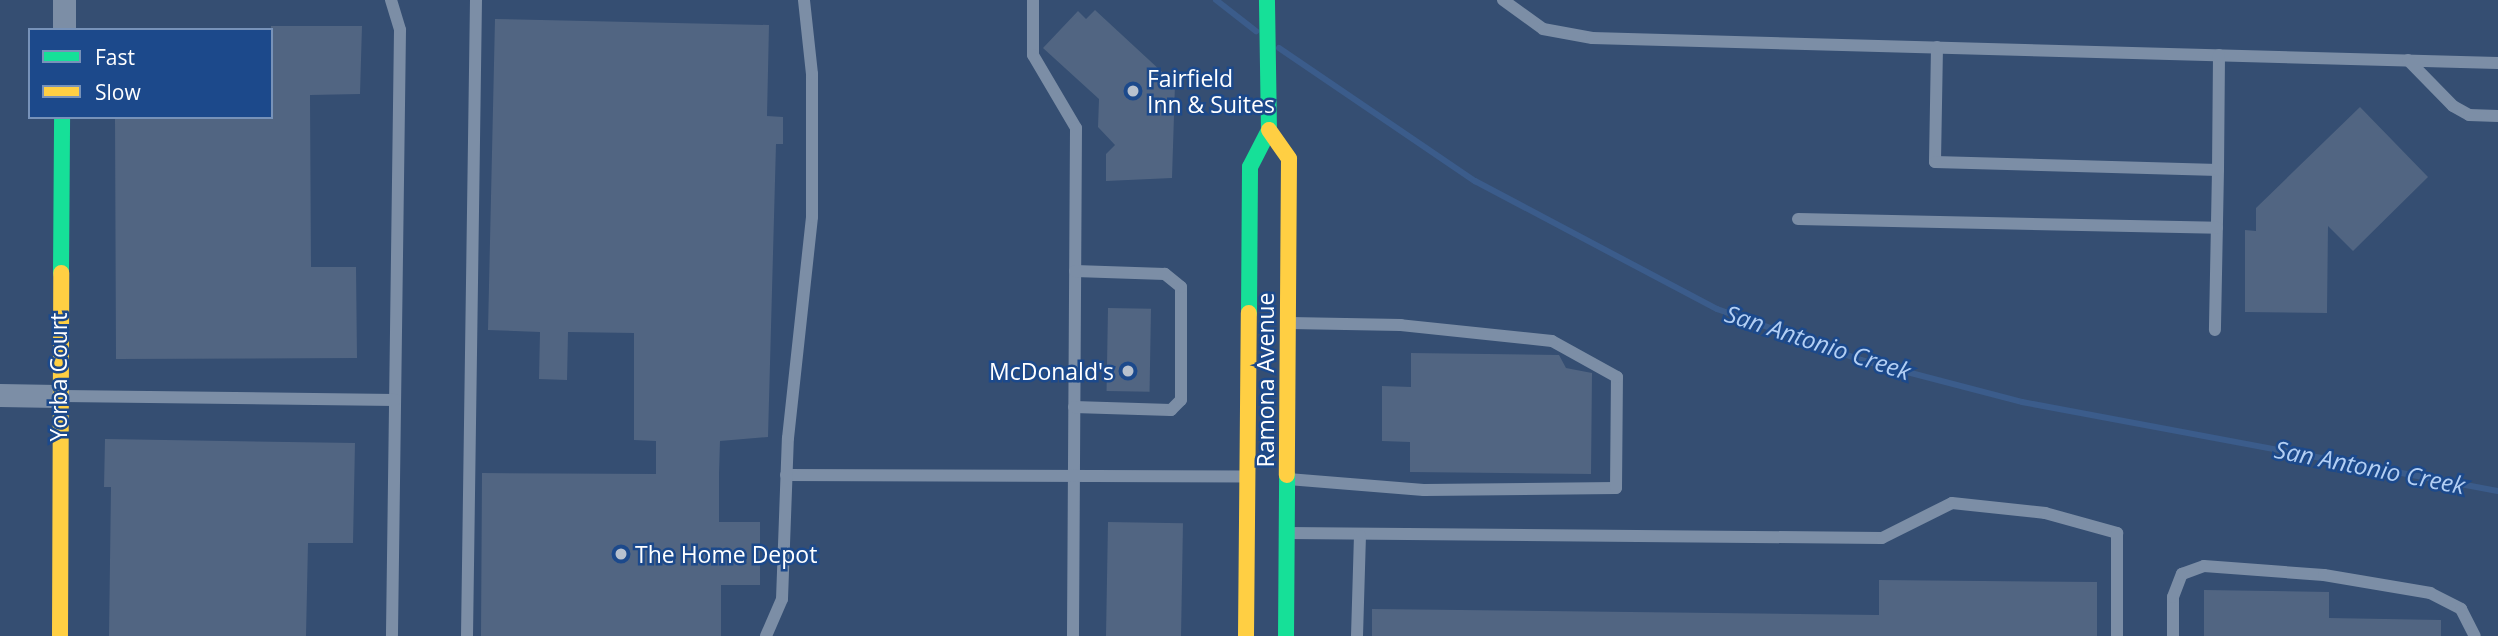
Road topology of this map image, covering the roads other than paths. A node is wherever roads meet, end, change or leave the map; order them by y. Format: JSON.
{"nodes":[{"id":1,"x":64,"y":0,"type":"edge"},
{"id":2,"x":391,"y":0,"type":"edge"},
{"id":3,"x":476,"y":0,"type":"edge"},
{"id":4,"x":804,"y":0,"type":"edge"},
{"id":5,"x":1033,"y":0,"type":"edge"},
{"id":6,"x":1267,"y":0,"type":"edge"},
{"id":7,"x":1503,"y":0,"type":"edge"},
{"id":8,"x":64,"y":28,"type":"edge"},
{"id":9,"x":1937,"y":47,"type":"junction"},
{"id":10,"x":2219,"y":55,"type":"junction"},
{"id":11,"x":2408,"y":60,"type":"junction"},
{"id":12,"x":2498,"y":63,"type":"edge"},
{"id":13,"x":2498,"y":116,"type":"edge"},
{"id":14,"x":62,"y":119,"type":"edge"},
{"id":15,"x":1269,"y":130,"type":"junction"},
{"id":16,"x":2218,"y":170,"type":"junction"},
{"id":17,"x":1798,"y":219,"type":"dead end"},
{"id":18,"x":2217,"y":228,"type":"junction"},
{"id":19,"x":1075,"y":271,"type":"junction"},
{"id":20,"x":1288,"y":323,"type":"junction"},
{"id":21,"x":2215,"y":330,"type":"dead end"},
{"id":22,"x":0,"y":395,"type":"edge"},
{"id":23,"x":57,"y":396,"type":"junction"},
{"id":24,"x":395,"y":400,"type":"junction"},
{"id":25,"x":1074,"y":407,"type":"junction"},
{"id":26,"x":786,"y":475,"type":"junction"},
{"id":27,"x":1268,"y":478,"type":"junction"},
{"id":28,"x":1074,"y":479,"type":"junction"},
{"id":29,"x":1287,"y":533,"type":"junction"},
{"id":30,"x":1360,"y":536,"type":"junction"},
{"id":31,"x":60,"y":636,"type":"edge"},
{"id":32,"x":392,"y":636,"type":"edge"},
{"id":33,"x":467,"y":636,"type":"edge"},
{"id":34,"x":766,"y":636,"type":"edge"},
{"id":35,"x":1073,"y":636,"type":"edge"},
{"id":36,"x":1246,"y":636,"type":"edge"},
{"id":37,"x":1286,"y":636,"type":"edge"},
{"id":38,"x":1357,"y":636,"type":"edge"},
{"id":39,"x":2117,"y":636,"type":"edge"},
{"id":40,"x":2173,"y":636,"type":"edge"},
{"id":41,"x":2474,"y":636,"type":"edge"}],
"edges":[{"from":1,"to":8,"type":"street"},
{"from":2,"to":24,"type":"lane"},
{"from":3,"to":33,"type":"lane"},
{"from":4,"to":26,"type":"lane"},
{"from":5,"to":19,"type":"lane"},
{"from":6,"to":15,"type":"main road","name":"Ramona Avenue"},
{"from":7,"to":9,"type":"lane"},
{"from":9,"to":10,"type":"lane"},
{"from":9,"to":16,"type":"lane"},
{"from":10,"to":11,"type":"lane"},
{"from":10,"to":16,"type":"lane"},
{"from":11,"to":12,"type":"lane"},
{"from":11,"to":13,"type":"lane"},
{"from":14,"to":23,"type":"main road","name":"Yorba Court"},
{"from":15,"to":20,"type":"main road","name":"Ramona Avenue"},
{"from":15,"to":27,"type":"main road","name":"Ramona Avenue"},
{"from":16,"to":18,"type":"lane"},
{"from":17,"to":18,"type":"lane"},
{"from":18,"to":21,"type":"lane"},
{"from":19,"to":25,"type":"lane"},
{"from":19,"to":25,"type":"lane"},
{"from":20,"to":27,"type":"main road","name":"Ramona Avenue"},
{"from":20,"to":27,"type":"lane"},
{"from":22,"to":23,"type":"street"},
{"from":23,"to":24,"type":"lane"},
{"from":23,"to":31,"type":"main road","name":"Yorba Court"},
{"from":24,"to":32,"type":"lane"},
{"from":25,"to":28,"type":"lane"},
{"from":26,"to":28,"type":"lane"},
{"from":26,"to":34,"type":"lane"},
{"from":27,"to":28,"type":"lane"},
{"from":27,"to":29,"type":"main road","name":"Ramona Avenue"},
{"from":27,"to":36,"type":"main road","name":"Ramona Avenue"},
{"from":28,"to":35,"type":"lane"},
{"from":29,"to":30,"type":"lane"},
{"from":29,"to":37,"type":"main road","name":"Ramona Avenue"},
{"from":30,"to":38,"type":"lane"},
{"from":30,"to":39,"type":"lane"},
{"from":40,"to":41,"type":"lane"}]}
